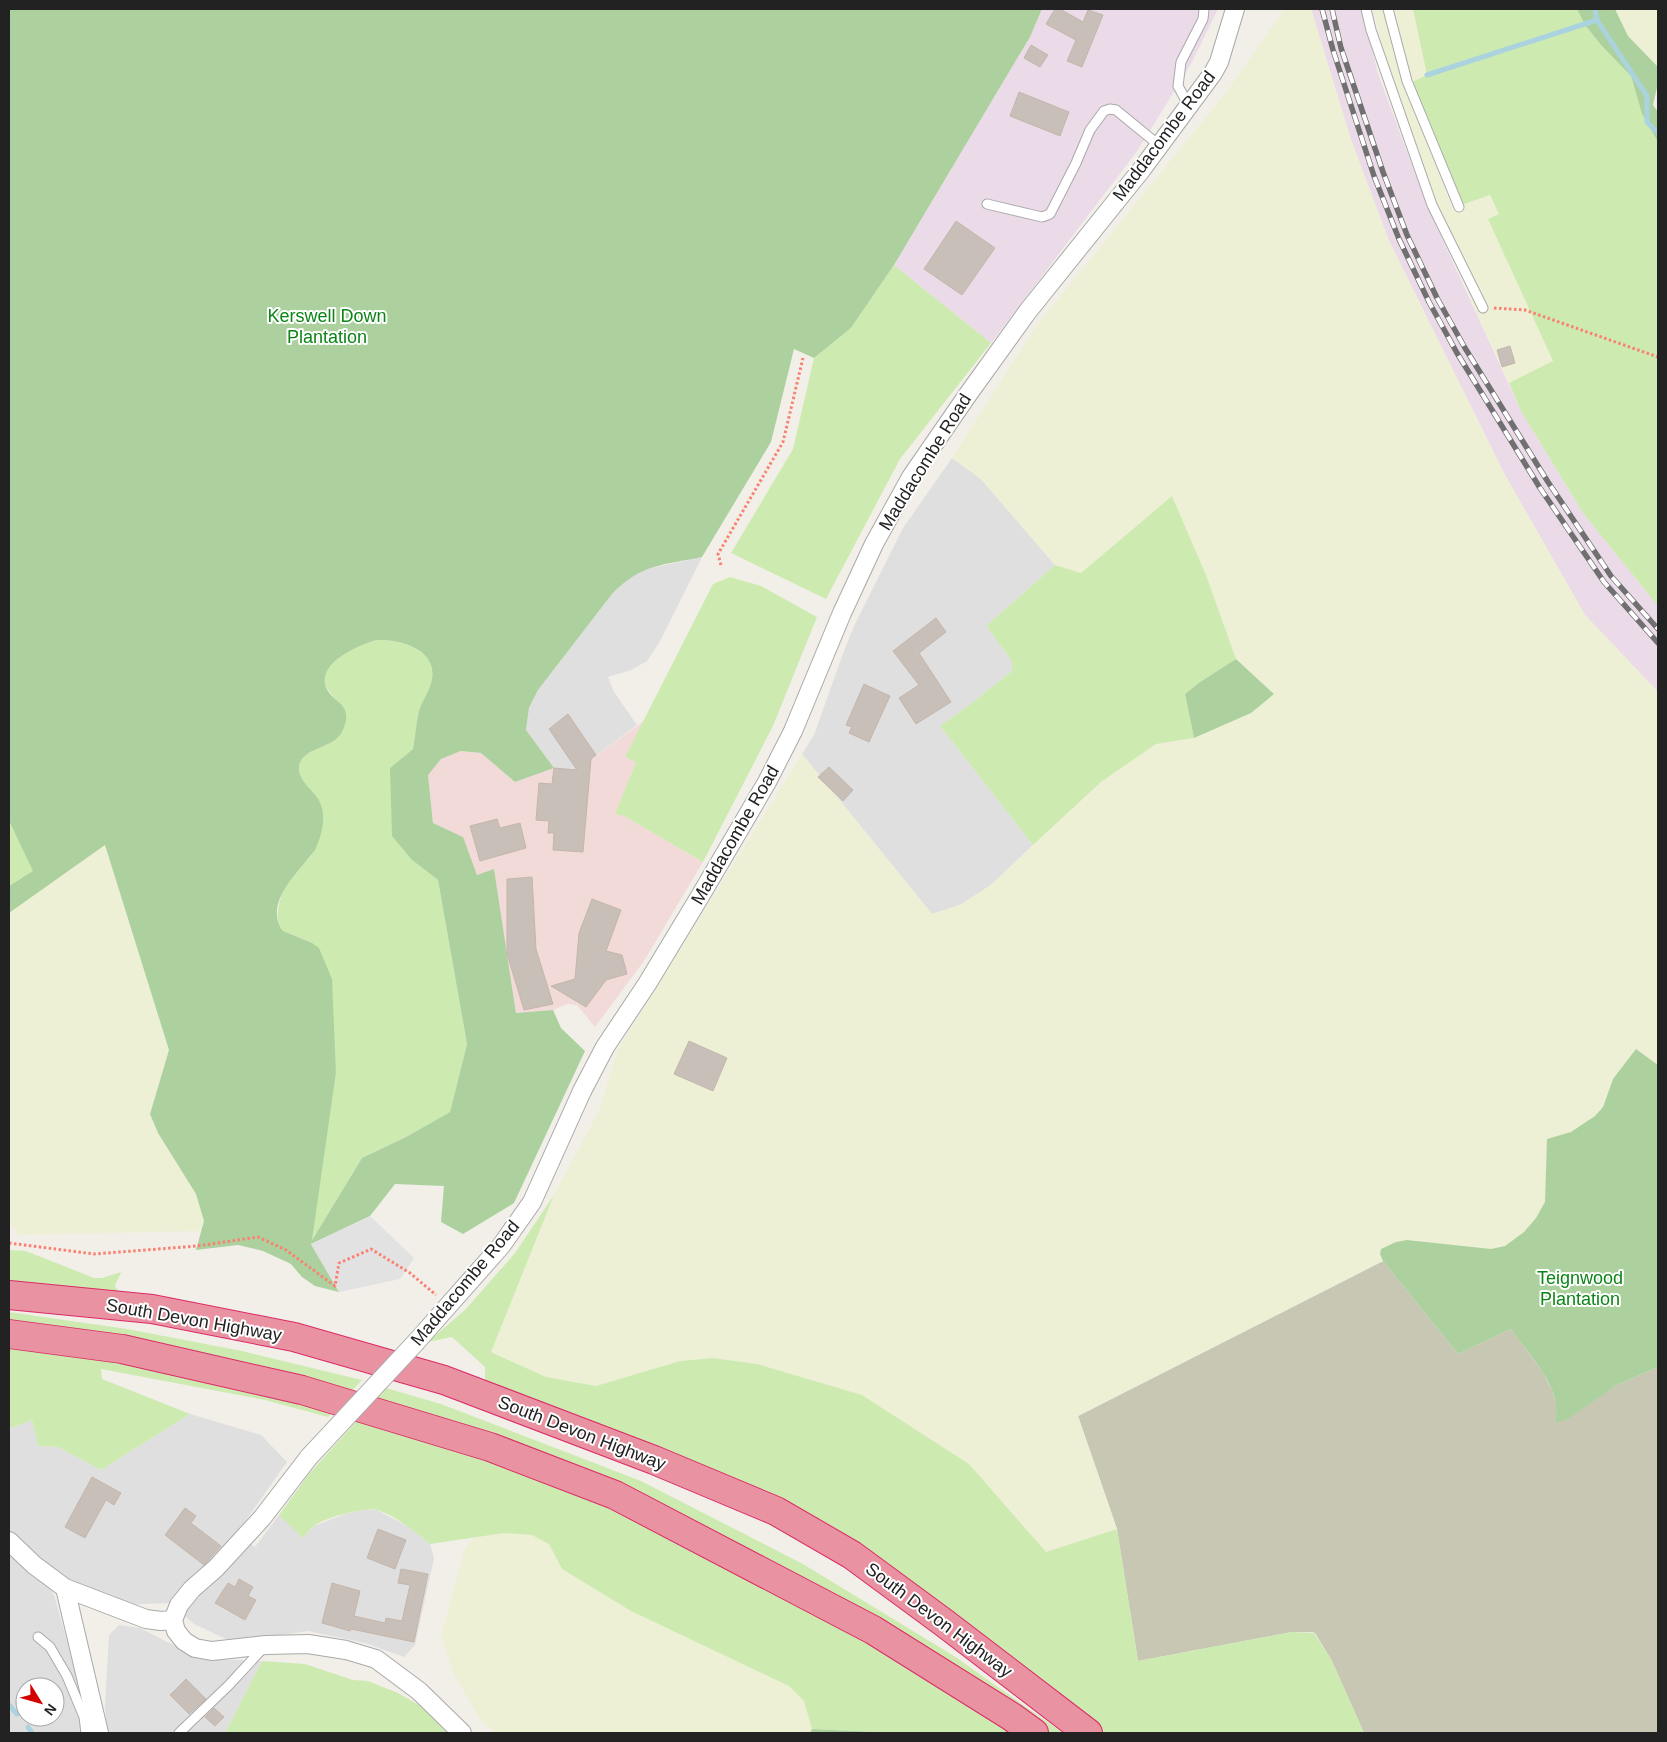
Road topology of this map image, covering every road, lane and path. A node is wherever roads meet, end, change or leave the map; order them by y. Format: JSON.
{"nodes":[{"id":1,"x":1204,"y":9,"type":"edge"},
{"id":2,"x":1235,"y":9,"type":"edge"},
{"id":3,"x":1366,"y":9,"type":"edge"},
{"id":4,"x":1388,"y":9,"type":"edge"},
{"id":5,"x":1189,"y":107,"type":"junction"},
{"id":6,"x":1160,"y":146,"type":"junction"},
{"id":7,"x":987,"y":204,"type":"dead end"},
{"id":8,"x":1459,"y":208,"type":"dead end"},
{"id":9,"x":1483,"y":308,"type":"joint"},
{"id":10,"x":1658,"y":357,"type":"edge"},
{"id":11,"x":803,"y":358,"type":"dead end"},
{"id":12,"x":721,"y":565,"type":"dead end"},
{"id":13,"x":9,"y":1243,"type":"edge"},
{"id":14,"x":9,"y":1295,"type":"edge"},
{"id":15,"x":448,"y":1305,"type":"junction"},
{"id":16,"x":9,"y":1334,"type":"edge"},
{"id":17,"x":9,"y":1541,"type":"edge"},
{"id":18,"x":65,"y":1588,"type":"junction"},
{"id":19,"x":173,"y":1620,"type":"junction"},
{"id":20,"x":38,"y":1637,"type":"dead end"},
{"id":21,"x":266,"y":1645,"type":"junction"},
{"id":22,"x":86,"y":1733,"type":"edge"},
{"id":23,"x":99,"y":1733,"type":"edge"},
{"id":24,"x":180,"y":1733,"type":"edge"},
{"id":25,"x":462,"y":1733,"type":"edge"},
{"id":26,"x":1034,"y":1733,"type":"edge"},
{"id":27,"x":1088,"y":1733,"type":"edge"}],
"edges":[{"from":1,"to":5,"type":"lane"},
{"from":2,"to":5,"type":"street","name":"Maddacombe Road"},
{"from":3,"to":9,"type":"lane"},
{"from":4,"to":8,"type":"lane"},
{"from":5,"to":6,"type":"street","name":"Maddacombe Road"},
{"from":6,"to":7,"type":"lane"},
{"from":6,"to":15,"type":"street","name":"Maddacombe Road"},
{"from":9,"to":10,"type":"path"},
{"from":11,"to":12,"type":"path"},
{"from":13,"to":15,"type":"path"},
{"from":14,"to":27,"type":"highway","name":"South Devon Highway"},
{"from":15,"to":19,"type":"street","name":"Maddacombe Road","bridge":true},
{"from":16,"to":26,"type":"highway","name":"South Devon Highway"},
{"from":17,"to":18,"type":"street"},
{"from":18,"to":19,"type":"street"},
{"from":18,"to":23,"type":"street"},
{"from":19,"to":21,"type":"street"},
{"from":20,"to":22,"type":"lane"},
{"from":21,"to":24,"type":"lane"},
{"from":21,"to":25,"type":"street"}]}
